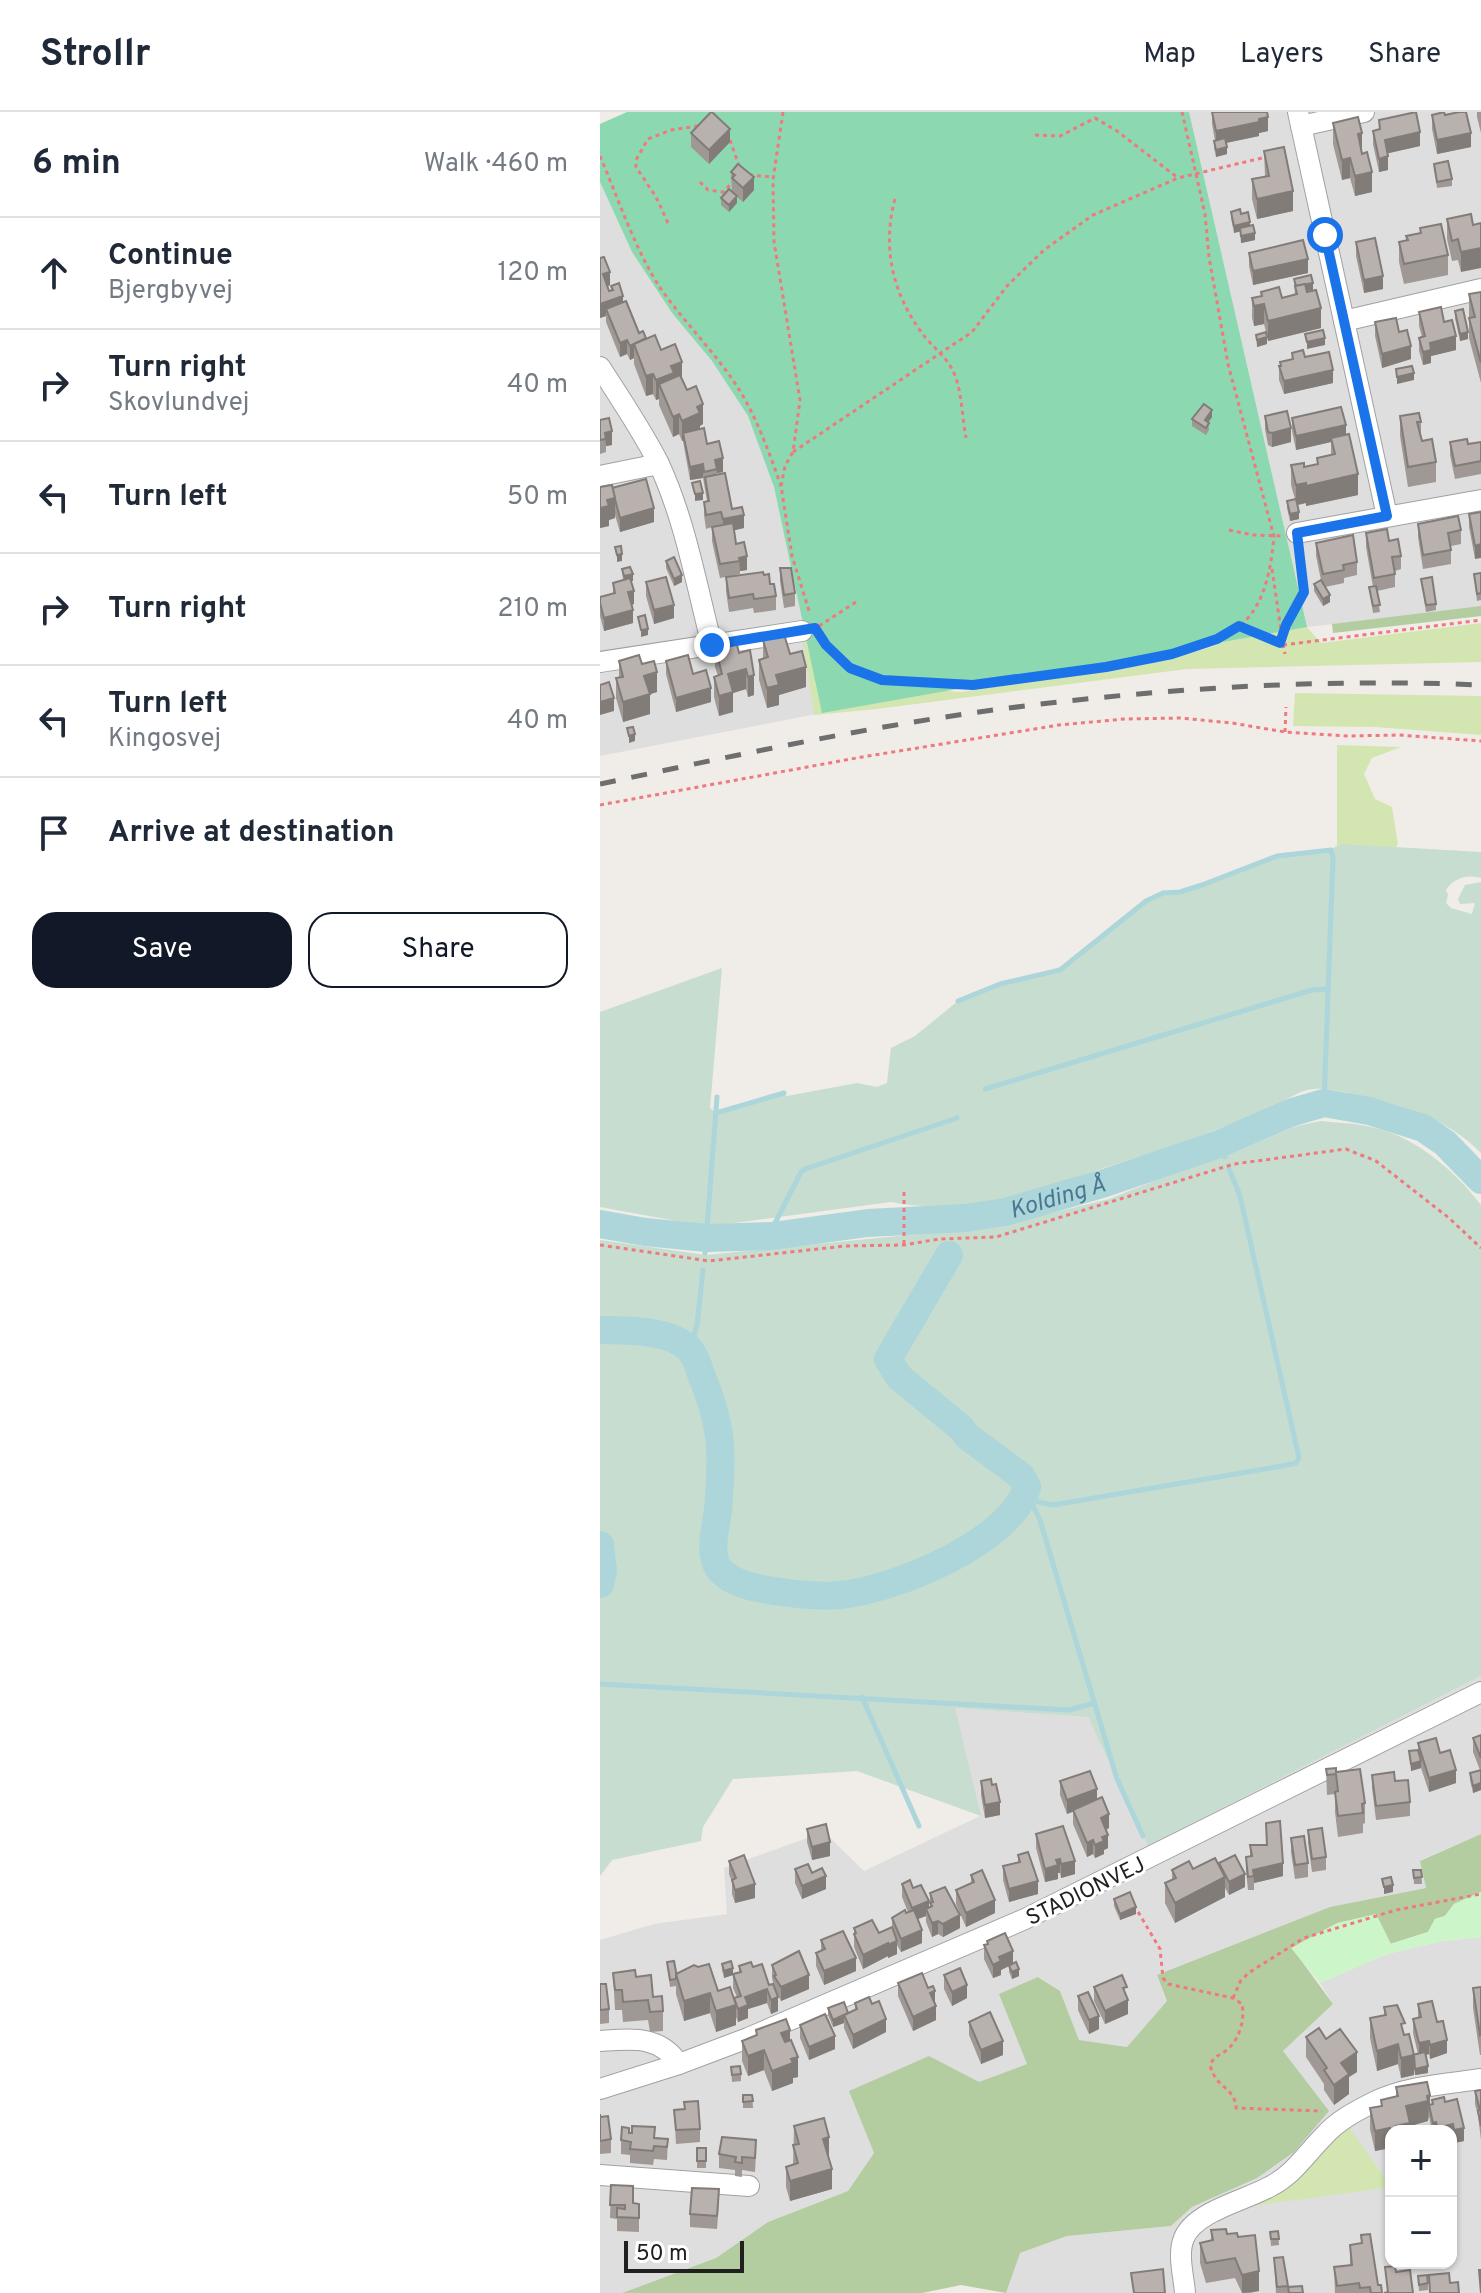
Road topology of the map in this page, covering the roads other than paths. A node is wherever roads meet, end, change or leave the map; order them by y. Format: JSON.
{"nodes":[{"id":1,"x":1364,"y":112,"type":"edge"},
{"id":2,"x":1300,"y":119,"type":"edge"},
{"id":3,"x":1481,"y":289,"type":"edge"},
{"id":4,"x":1344,"y":321,"type":"junction"},
{"id":5,"x":600,"y":367,"type":"edge"},
{"id":6,"x":659,"y":464,"type":"junction"},
{"id":7,"x":600,"y":476,"type":"edge"},
{"id":8,"x":1481,"y":500,"type":"edge"},
{"id":9,"x":1387,"y":516,"type":"junction"},
{"id":10,"x":1297,"y":533,"type":"road end"},
{"id":11,"x":809,"y":630,"type":"road end"},
{"id":12,"x":712,"y":645,"type":"junction"},
{"id":13,"x":600,"y":662,"type":"edge"},
{"id":14,"x":1481,"y":1692,"type":"edge"},
{"id":15,"x":600,"y":2041,"type":"edge"},
{"id":16,"x":679,"y":2064,"type":"junction"},
{"id":17,"x":1481,"y":2079,"type":"edge"},
{"id":18,"x":600,"y":2089,"type":"edge"},
{"id":19,"x":600,"y":2175,"type":"edge"},
{"id":20,"x":749,"y":2186,"type":"dead end"},
{"id":21,"x":1185,"y":2293,"type":"edge"}],
"edges":[{"from":1,"to":2,"type":"street"},
{"from":2,"to":4,"type":"street"},
{"from":3,"to":4,"type":"street"},
{"from":4,"to":9,"type":"street"},
{"from":5,"to":6,"type":"street"},
{"from":6,"to":7,"type":"street"},
{"from":6,"to":12,"type":"street"},
{"from":8,"to":9,"type":"street"},
{"from":9,"to":10,"type":"street"},
{"from":11,"to":12,"type":"street"},
{"from":12,"to":13,"type":"street"},
{"from":14,"to":16,"type":"street","name":"STADIONVEJ"},
{"from":15,"to":16,"type":"street"},
{"from":16,"to":18,"type":"street","name":"STADIONVEJ"},
{"from":17,"to":21,"type":"street"},
{"from":19,"to":20,"type":"street"}]}
